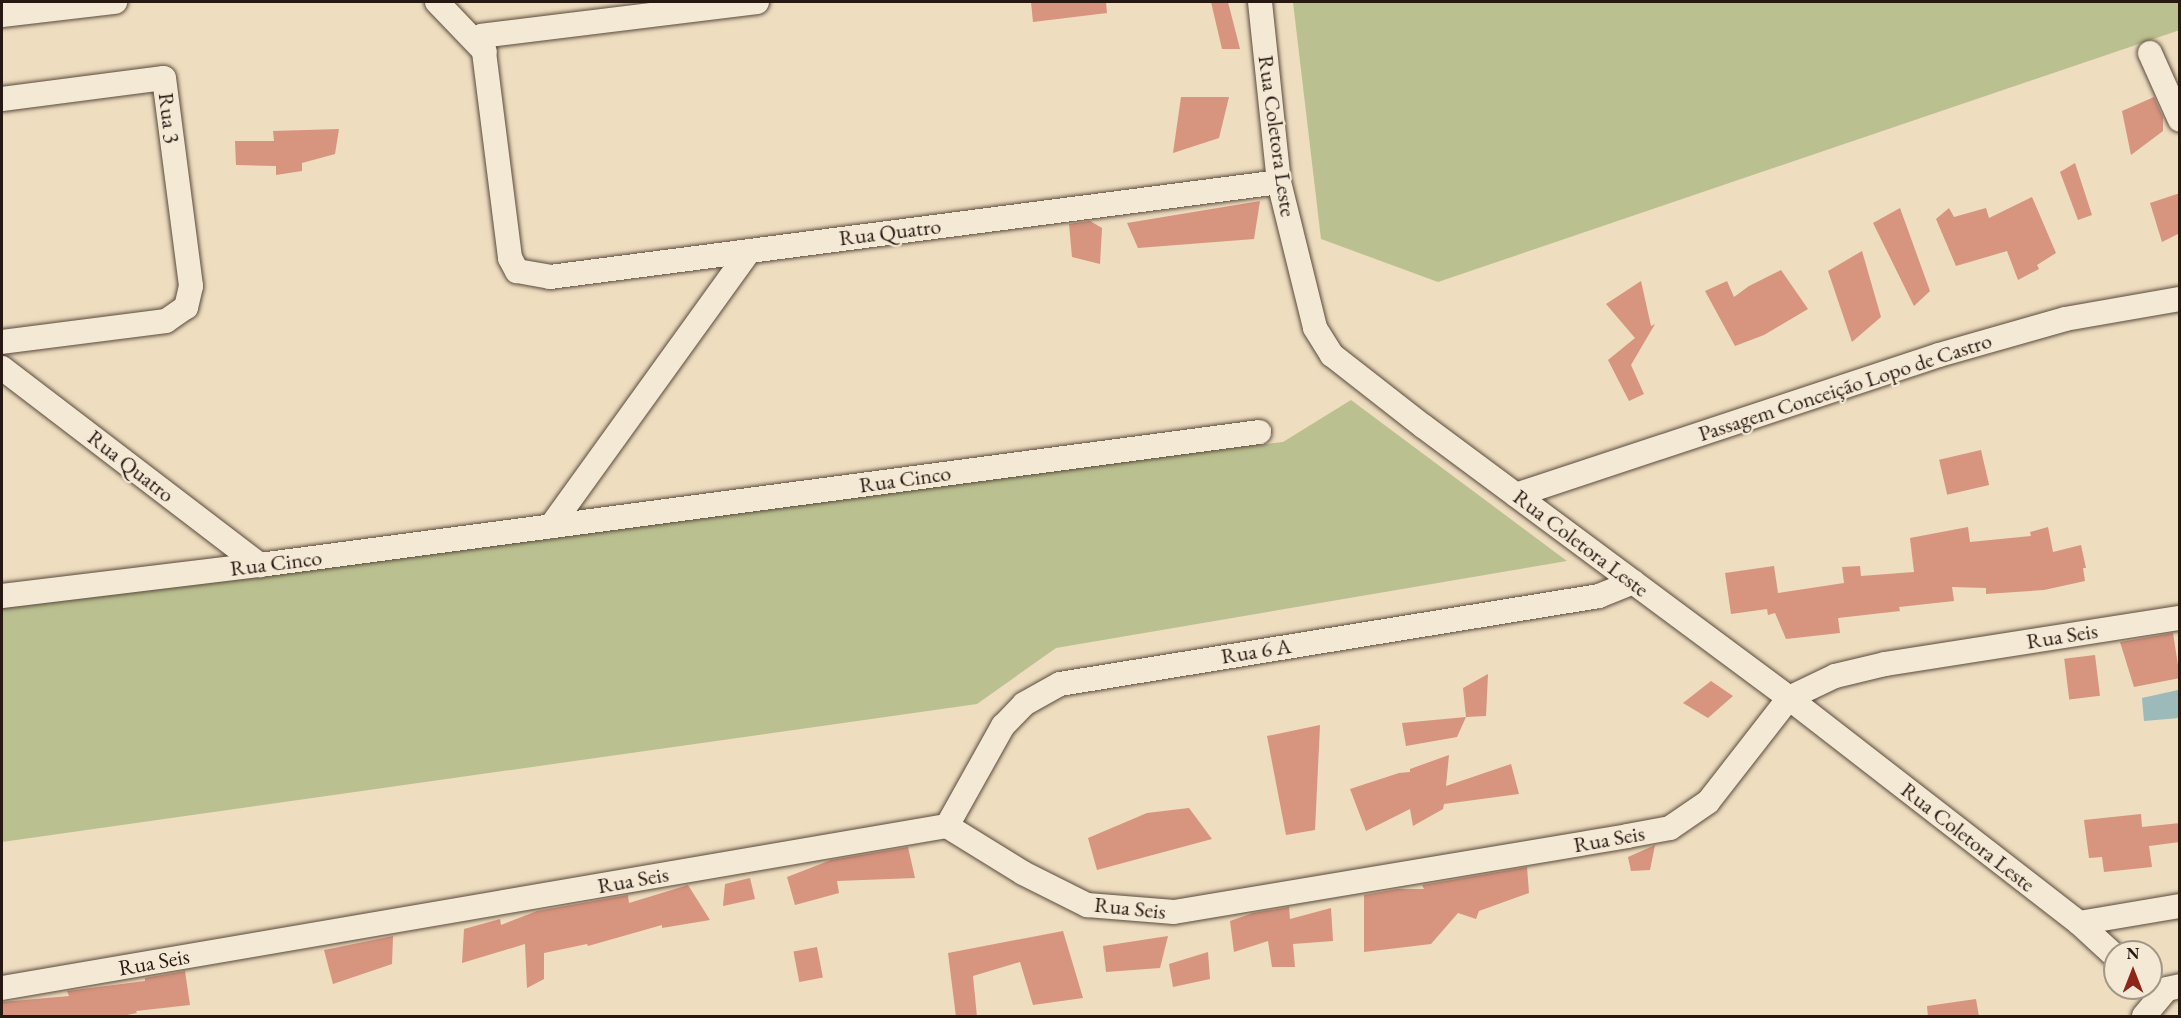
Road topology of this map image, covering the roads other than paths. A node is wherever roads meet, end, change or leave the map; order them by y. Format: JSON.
{"nodes":[{"id":1,"x":115,"y":2,"type":"edge"},
{"id":2,"x":437,"y":2,"type":"edge"},
{"id":3,"x":757,"y":2,"type":"edge"},
{"id":4,"x":1260,"y":2,"type":"edge"},
{"id":5,"x":2,"y":15,"type":"edge"},
{"id":6,"x":484,"y":52,"type":"junction"},
{"id":7,"x":2150,"y":53,"type":"dead end"},
{"id":8,"x":2,"y":99,"type":"edge"},
{"id":9,"x":2180,"y":120,"type":"edge"},
{"id":10,"x":1279,"y":182,"type":"junction"},
{"id":11,"x":749,"y":250,"type":"junction"},
{"id":12,"x":2180,"y":299,"type":"edge"},
{"id":13,"x":2,"y":342,"type":"edge"},
{"id":14,"x":2,"y":368,"type":"edge"},
{"id":15,"x":1259,"y":432,"type":"dead end"},
{"id":16,"x":1516,"y":495,"type":"junction"},
{"id":17,"x":551,"y":526,"type":"junction"},
{"id":18,"x":260,"y":565,"type":"junction"},
{"id":19,"x":1633,"y":582,"type":"junction"},
{"id":20,"x":2,"y":596,"type":"edge"},
{"id":21,"x":2180,"y":618,"type":"edge"},
{"id":22,"x":1789,"y":698,"type":"junction"},
{"id":23,"x":946,"y":826,"type":"junction"},
{"id":24,"x":2180,"y":906,"type":"edge"},
{"id":25,"x":2079,"y":923,"type":"junction"},
{"id":26,"x":2103,"y":945,"type":"edge"},
{"id":27,"x":2180,"y":986,"type":"edge"},
{"id":28,"x":2,"y":988,"type":"edge"},
{"id":29,"x":2149,"y":1006,"type":"edge"}],
"edges":[{"from":1,"to":5,"type":"street"},
{"from":2,"to":6,"type":"street"},
{"from":3,"to":6,"type":"street"},
{"from":4,"to":10,"type":"street","name":"Rua Coletora Leste"},
{"from":6,"to":11,"type":"street","name":"Rua Quatro"},
{"from":7,"to":9,"type":"street"},
{"from":8,"to":13,"type":"street","name":"Rua 3"},
{"from":10,"to":11,"type":"street","name":"Rua Quatro"},
{"from":10,"to":16,"type":"street","name":"Rua Coletora Leste"},
{"from":11,"to":17,"type":"street"},
{"from":12,"to":16,"type":"street","name":"Passagem Conceição Lopo de Castro"},
{"from":14,"to":18,"type":"street","name":"Rua Quatro"},
{"from":15,"to":17,"type":"street","name":"Rua Cinco"},
{"from":16,"to":19,"type":"street","name":"Rua Coletora Leste"},
{"from":17,"to":18,"type":"street","name":"Rua Cinco"},
{"from":18,"to":20,"type":"street","name":"Rua Cinco"},
{"from":19,"to":22,"type":"street","name":"Rua Coletora Leste"},
{"from":19,"to":23,"type":"street","name":"Rua 6 A"},
{"from":21,"to":22,"type":"street","name":"Rua Seis"},
{"from":22,"to":23,"type":"street","name":"Rua Seis"},
{"from":22,"to":25,"type":"street","name":"Rua Coletora Leste"},
{"from":23,"to":28,"type":"street","name":"Rua Seis"},
{"from":24,"to":25,"type":"street"},
{"from":25,"to":26,"type":"street","name":"Rua Coletora Leste"},
{"from":27,"to":29,"type":"street"}]}
